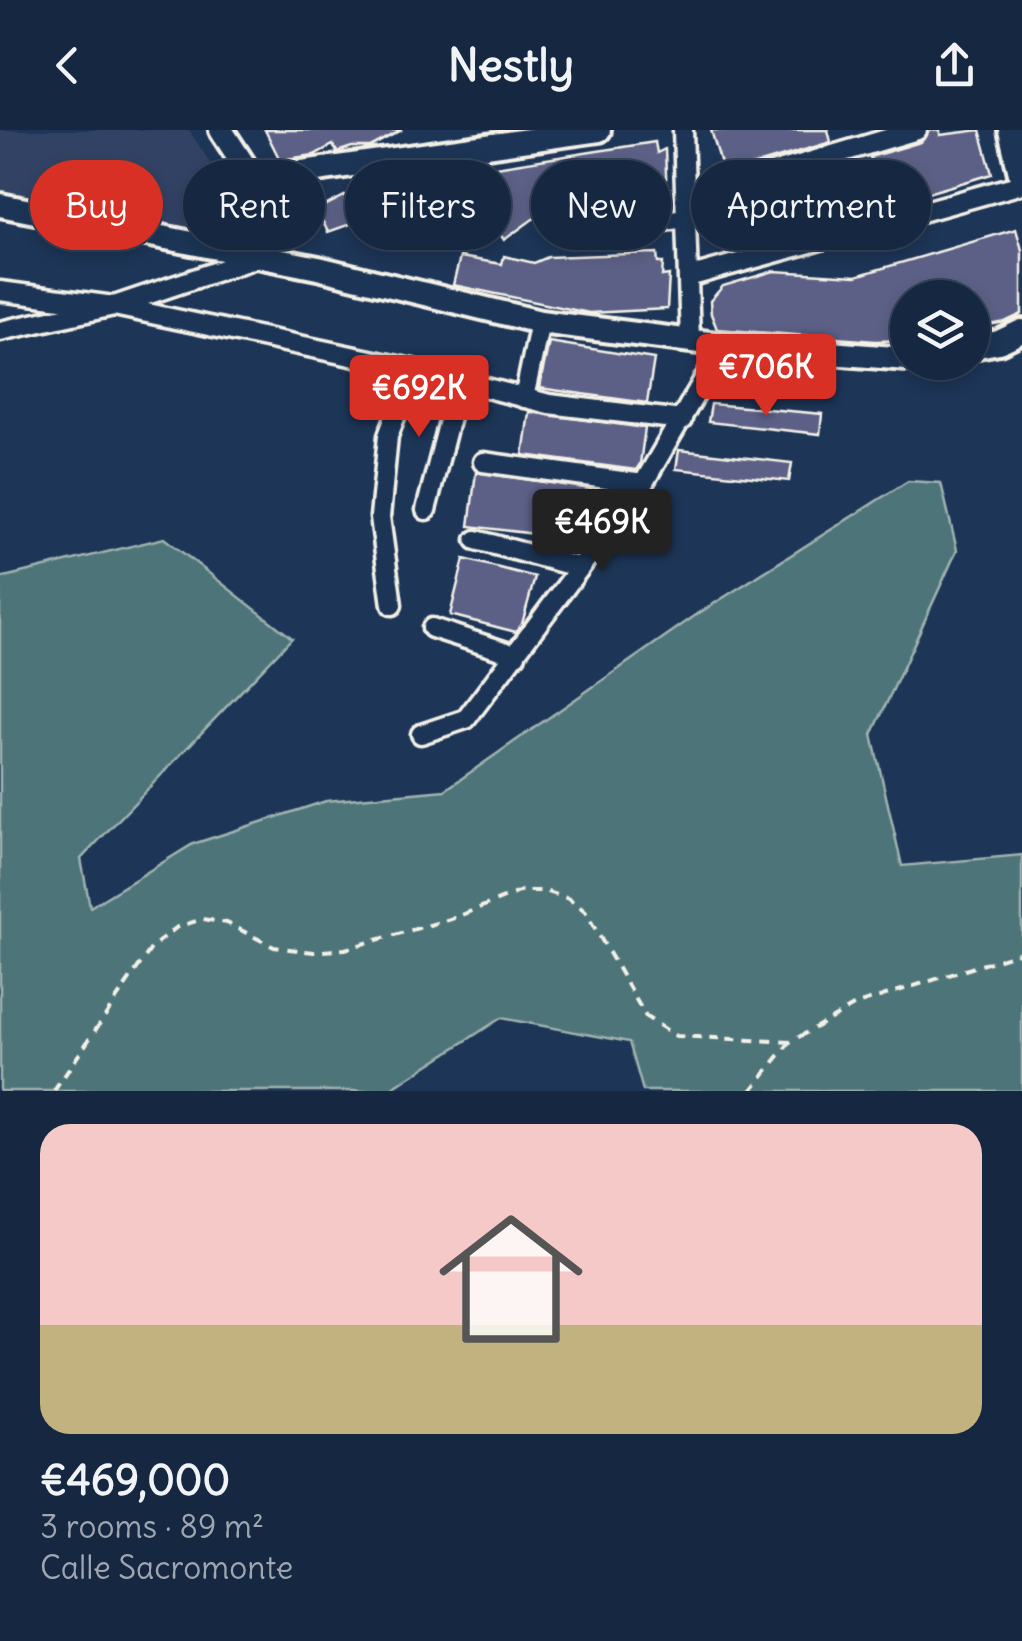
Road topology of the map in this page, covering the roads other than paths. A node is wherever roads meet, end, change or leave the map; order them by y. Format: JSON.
{"nodes":[{"id":1,"x":221,"y":130,"type":"edge"},
{"id":2,"x":599,"y":130,"type":"edge"},
{"id":3,"x":683,"y":130,"type":"edge"},
{"id":4,"x":917,"y":130,"type":"edge"},
{"id":5,"x":1010,"y":130,"type":"edge"},
{"id":6,"x":568,"y":132,"type":"edge"},
{"id":7,"x":1022,"y":183,"type":"edge"},
{"id":8,"x":0,"y":205,"type":"edge"},
{"id":9,"x":686,"y":209,"type":"junction"},
{"id":10,"x":671,"y":212,"type":"edge"},
{"id":11,"x":256,"y":258,"type":"junction"},
{"id":12,"x":688,"y":276,"type":"junction"},
{"id":13,"x":0,"y":291,"type":"edge"},
{"id":14,"x":114,"y":306,"type":"junction"},
{"id":15,"x":540,"y":322,"type":"junction"},
{"id":16,"x":0,"y":331,"type":"edge"},
{"id":17,"x":1022,"y":332,"type":"edge"},
{"id":18,"x":690,"y":340,"type":"junction"},
{"id":19,"x":990,"y":344,"type":"edge"},
{"id":20,"x":724,"y":346,"type":"junction"},
{"id":21,"x":890,"y":358,"type":"edge"},
{"id":22,"x":413,"y":369,"type":"junction"},
{"id":23,"x":459,"y":382,"type":"junction"},
{"id":24,"x":524,"y":398,"type":"junction"},
{"id":25,"x":682,"y":420,"type":"junction"},
{"id":26,"x":483,"y":462,"type":"dead end"},
{"id":27,"x":642,"y":484,"type":"junction"},
{"id":28,"x":426,"y":510,"type":"dead end"},
{"id":29,"x":476,"y":540,"type":"dead end"},
{"id":30,"x":578,"y":567,"type":"junction"},
{"id":31,"x":392,"y":605,"type":"dead end"},
{"id":32,"x":432,"y":628,"type":"dead end"},
{"id":33,"x":516,"y":655,"type":"junction"},
{"id":34,"x":420,"y":734,"type":"dead end"}],
"edges":[{"from":1,"to":6,"type":"street"},
{"from":2,"to":6,"type":"street"},
{"from":3,"to":9,"type":"street"},
{"from":4,"to":9,"type":"street"},
{"from":5,"to":7,"type":"street"},
{"from":7,"to":12,"type":"street"},
{"from":8,"to":11,"type":"street"},
{"from":9,"to":10,"type":"street"},
{"from":9,"to":12,"type":"street"},
{"from":11,"to":14,"type":"street"},
{"from":11,"to":15,"type":"street"},
{"from":12,"to":18,"type":"street"},
{"from":13,"to":14,"type":"street"},
{"from":14,"to":16,"type":"street"},
{"from":14,"to":22,"type":"street"},
{"from":15,"to":18,"type":"street"},
{"from":15,"to":24,"type":"street"},
{"from":17,"to":19,"type":"street"},
{"from":18,"to":20,"type":"street"},
{"from":20,"to":21,"type":"street"},
{"from":20,"to":25,"type":"street"},
{"from":22,"to":23,"type":"street"},
{"from":22,"to":31,"type":"street"},
{"from":23,"to":24,"type":"street"},
{"from":23,"to":28,"type":"street"},
{"from":24,"to":25,"type":"street"},
{"from":25,"to":27,"type":"street"},
{"from":26,"to":27,"type":"street"},
{"from":27,"to":30,"type":"street"},
{"from":29,"to":30,"type":"street"},
{"from":30,"to":33,"type":"street"},
{"from":32,"to":33,"type":"street"},
{"from":33,"to":34,"type":"street"}]}
